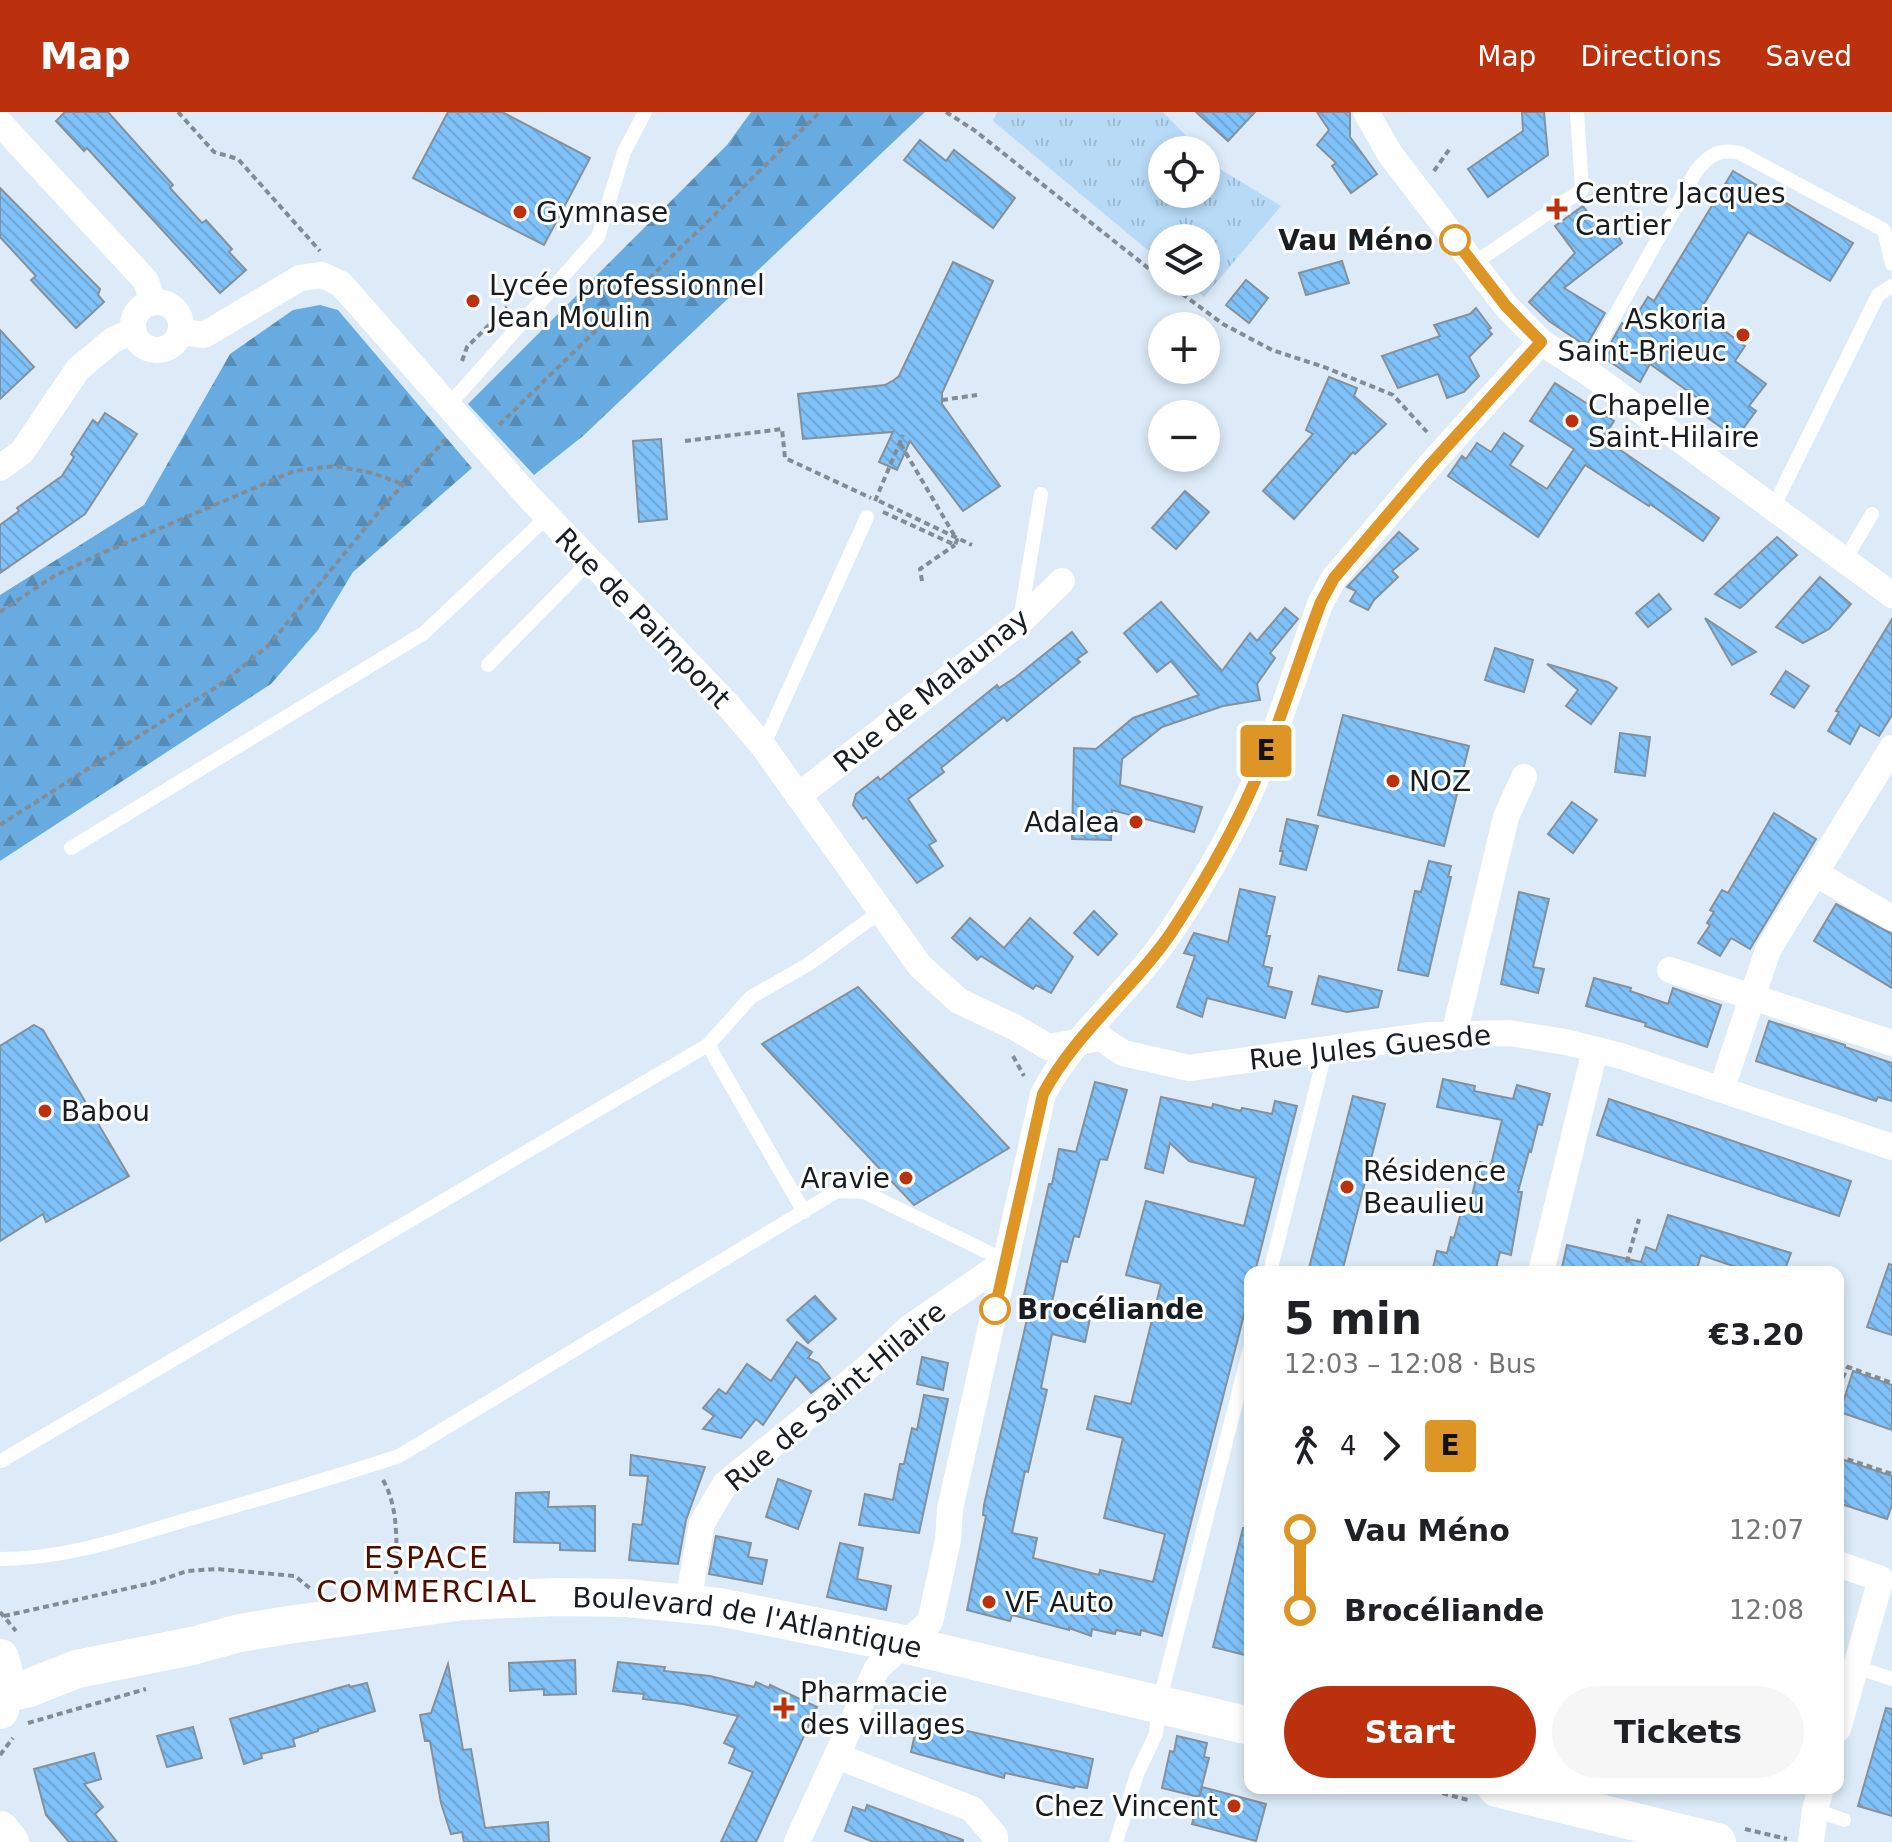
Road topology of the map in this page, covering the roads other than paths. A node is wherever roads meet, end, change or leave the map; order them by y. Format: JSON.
{"nodes":[{"id":1,"x":645,"y":112,"type":"edge"},
{"id":2,"x":1366,"y":112,"type":"edge"},
{"id":3,"x":1577,"y":112,"type":"edge"},
{"id":4,"x":0,"y":123,"type":"edge"},
{"id":5,"x":1473,"y":264,"type":"junction"},
{"id":6,"x":1892,"y":264,"type":"edge"},
{"id":7,"x":1892,"y":286,"type":"edge"},
{"id":8,"x":153,"y":302,"type":"junction"},
{"id":9,"x":132,"y":331,"type":"junction"},
{"id":10,"x":181,"y":332,"type":"junction"},
{"id":11,"x":1541,"y":342,"type":"junction"},
{"id":12,"x":1584,"y":371,"type":"junction"},
{"id":13,"x":448,"y":406,"type":"junction"},
{"id":14,"x":2,"y":462,"type":"edge"},
{"id":15,"x":1041,"y":494,"type":"dead end"},
{"id":16,"x":1773,"y":508,"type":"junction"},
{"id":17,"x":1872,"y":514,"type":"dead end"},
{"id":18,"x":547,"y":517,"type":"junction"},
{"id":19,"x":867,"y":517,"type":"road end"},
{"id":20,"x":1845,"y":560,"type":"junction"},
{"id":21,"x":589,"y":562,"type":"junction"},
{"id":22,"x":1062,"y":581,"type":"dead end"},
{"id":23,"x":1892,"y":595,"type":"edge"},
{"id":24,"x":1019,"y":623,"type":"junction"},
{"id":25,"x":488,"y":665,"type":"dead end"},
{"id":26,"x":763,"y":746,"type":"junction"},
{"id":27,"x":1892,"y":748,"type":"edge"},
{"id":28,"x":1524,"y":777,"type":"dead end"},
{"id":29,"x":1882,"y":785,"type":"edge"},
{"id":30,"x":798,"y":796,"type":"junction"},
{"id":31,"x":71,"y":848,"type":"dead end"},
{"id":32,"x":1815,"y":873,"type":"junction"},
{"id":33,"x":880,"y":912,"type":"junction"},
{"id":34,"x":1892,"y":918,"type":"edge"},
{"id":35,"x":1670,"y":970,"type":"dead end"},
{"id":36,"x":1753,"y":996,"type":"junction"},
{"id":37,"x":1454,"y":1035,"type":"junction"},
{"id":38,"x":1078,"y":1042,"type":"junction"},
{"id":39,"x":1892,"y":1043,"type":"edge"},
{"id":40,"x":708,"y":1045,"type":"junction"},
{"id":41,"x":1326,"y":1049,"type":"junction"},
{"id":42,"x":1595,"y":1050,"type":"junction"},
{"id":43,"x":1722,"y":1088,"type":"junction"},
{"id":44,"x":1892,"y":1147,"type":"edge"},
{"id":45,"x":804,"y":1212,"type":"junction"},
{"id":46,"x":1006,"y":1261,"type":"junction"},
{"id":47,"x":1272,"y":1266,"type":"edge"},
{"id":48,"x":1542,"y":1266,"type":"edge"},
{"id":49,"x":1244,"y":1371,"type":"edge"},
{"id":50,"x":0,"y":1461,"type":"edge"},
{"id":51,"x":0,"y":1559,"type":"edge"},
{"id":52,"x":1844,"y":1566,"type":"edge"},
{"id":53,"x":688,"y":1602,"type":"junction"},
{"id":54,"x":903,"y":1644,"type":"junction"},
{"id":55,"x":1856,"y":1667,"type":"junction"},
{"id":56,"x":1892,"y":1679,"type":"edge"},
{"id":57,"x":6,"y":1697,"type":"edge"},
{"id":58,"x":1159,"y":1703,"type":"junction"},
{"id":59,"x":1844,"y":1708,"type":"edge"},
{"id":60,"x":1244,"y":1724,"type":"edge"},
{"id":61,"x":837,"y":1756,"type":"junction"},
{"id":62,"x":1516,"y":1794,"type":"edge"},
{"id":63,"x":1818,"y":1799,"type":"edge"},
{"id":64,"x":1844,"y":1820,"type":"dead end"},
{"id":65,"x":0,"y":1830,"type":"edge"},
{"id":66,"x":1638,"y":1832,"type":"edge"},
{"id":67,"x":10,"y":1842,"type":"edge"},
{"id":68,"x":797,"y":1842,"type":"edge"},
{"id":69,"x":995,"y":1842,"type":"edge"},
{"id":70,"x":1116,"y":1842,"type":"edge"},
{"id":71,"x":1717,"y":1842,"type":"edge"},
{"id":72,"x":1811,"y":1842,"type":"edge"}],
"edges":[{"from":1,"to":13,"type":"lane"},
{"from":2,"to":5,"type":"street"},
{"from":3,"to":5,"type":"lane"},
{"from":4,"to":8,"type":"street"},
{"from":5,"to":11,"type":"street"},
{"from":6,"to":12,"type":"lane"},
{"from":7,"to":16,"type":"lane"},
{"from":8,"to":9,"type":"street"},
{"from":8,"to":10,"type":"street"},
{"from":9,"to":10,"type":"street"},
{"from":9,"to":14,"type":"street"},
{"from":10,"to":13,"type":"street","name":"Rue de Paimpont"},
{"from":11,"to":12,"type":"street"},
{"from":11,"to":38,"type":"street"},
{"from":12,"to":16,"type":"street"},
{"from":13,"to":18,"type":"street","name":"Rue de Paimpont"},
{"from":15,"to":24,"type":"lane"},
{"from":16,"to":20,"type":"street"},
{"from":17,"to":20,"type":"lane"},
{"from":18,"to":21,"type":"street","name":"Rue de Paimpont"},
{"from":18,"to":31,"type":"lane"},
{"from":19,"to":26,"type":"lane"},
{"from":20,"to":23,"type":"street"},
{"from":21,"to":25,"type":"lane"},
{"from":21,"to":26,"type":"street","name":"Rue de Paimpont"},
{"from":22,"to":24,"type":"street","name":"Rue de Malaunay"},
{"from":24,"to":30,"type":"street","name":"Rue de Malaunay"},
{"from":26,"to":30,"type":"street","name":"Rue de Paimpont"},
{"from":27,"to":29,"type":"street"},
{"from":28,"to":37,"type":"street"},
{"from":29,"to":32,"type":"street"},
{"from":30,"to":33,"type":"street","name":"Rue de Paimpont"},
{"from":32,"to":34,"type":"street"},
{"from":32,"to":36,"type":"street"},
{"from":33,"to":38,"type":"street","name":"Rue de Paimpont"},
{"from":33,"to":40,"type":"lane"},
{"from":35,"to":36,"type":"street"},
{"from":36,"to":39,"type":"street"},
{"from":36,"to":43,"type":"street"},
{"from":37,"to":41,"type":"street","name":"Rue Jules Guesde"},
{"from":37,"to":42,"type":"street","name":"Rue Jules Guesde"},
{"from":38,"to":41,"type":"street","name":"Rue Jules Guesde"},
{"from":38,"to":46,"type":"street"},
{"from":40,"to":45,"type":"lane"},
{"from":40,"to":50,"type":"lane"},
{"from":41,"to":47,"type":"lane"},
{"from":42,"to":43,"type":"street","name":"Rue Jules Guesde"},
{"from":42,"to":48,"type":"street"},
{"from":43,"to":44,"type":"street","name":"Rue Jules Guesde"},
{"from":45,"to":46,"type":"lane"},
{"from":45,"to":51,"type":"lane"},
{"from":46,"to":53,"type":"street","name":"Rue de Saint-Hilaire"},
{"from":46,"to":54,"type":"street"},
{"from":49,"to":58,"type":"lane"},
{"from":52,"to":55,"type":"street"},
{"from":53,"to":54,"type":"main road","name":"Boulevard de l'Atlantique"},
{"from":53,"to":57,"type":"main road","name":"Boulevard de l'Atlantique"},
{"from":54,"to":58,"type":"main road","name":"Boulevard de l'Atlantique"},
{"from":54,"to":61,"type":"street"},
{"from":55,"to":56,"type":"lane"},
{"from":55,"to":59,"type":"street"},
{"from":58,"to":60,"type":"main road","name":"Boulevard de l'Atlantique"},
{"from":58,"to":70,"type":"lane"},
{"from":61,"to":68,"type":"street"},
{"from":61,"to":69,"type":"street"},
{"from":62,"to":66,"type":"main road"},
{"from":63,"to":64,"type":"lane"},
{"from":63,"to":72,"type":"street"},
{"from":65,"to":67,"type":"main road"},
{"from":66,"to":71,"type":"main road"}]}
